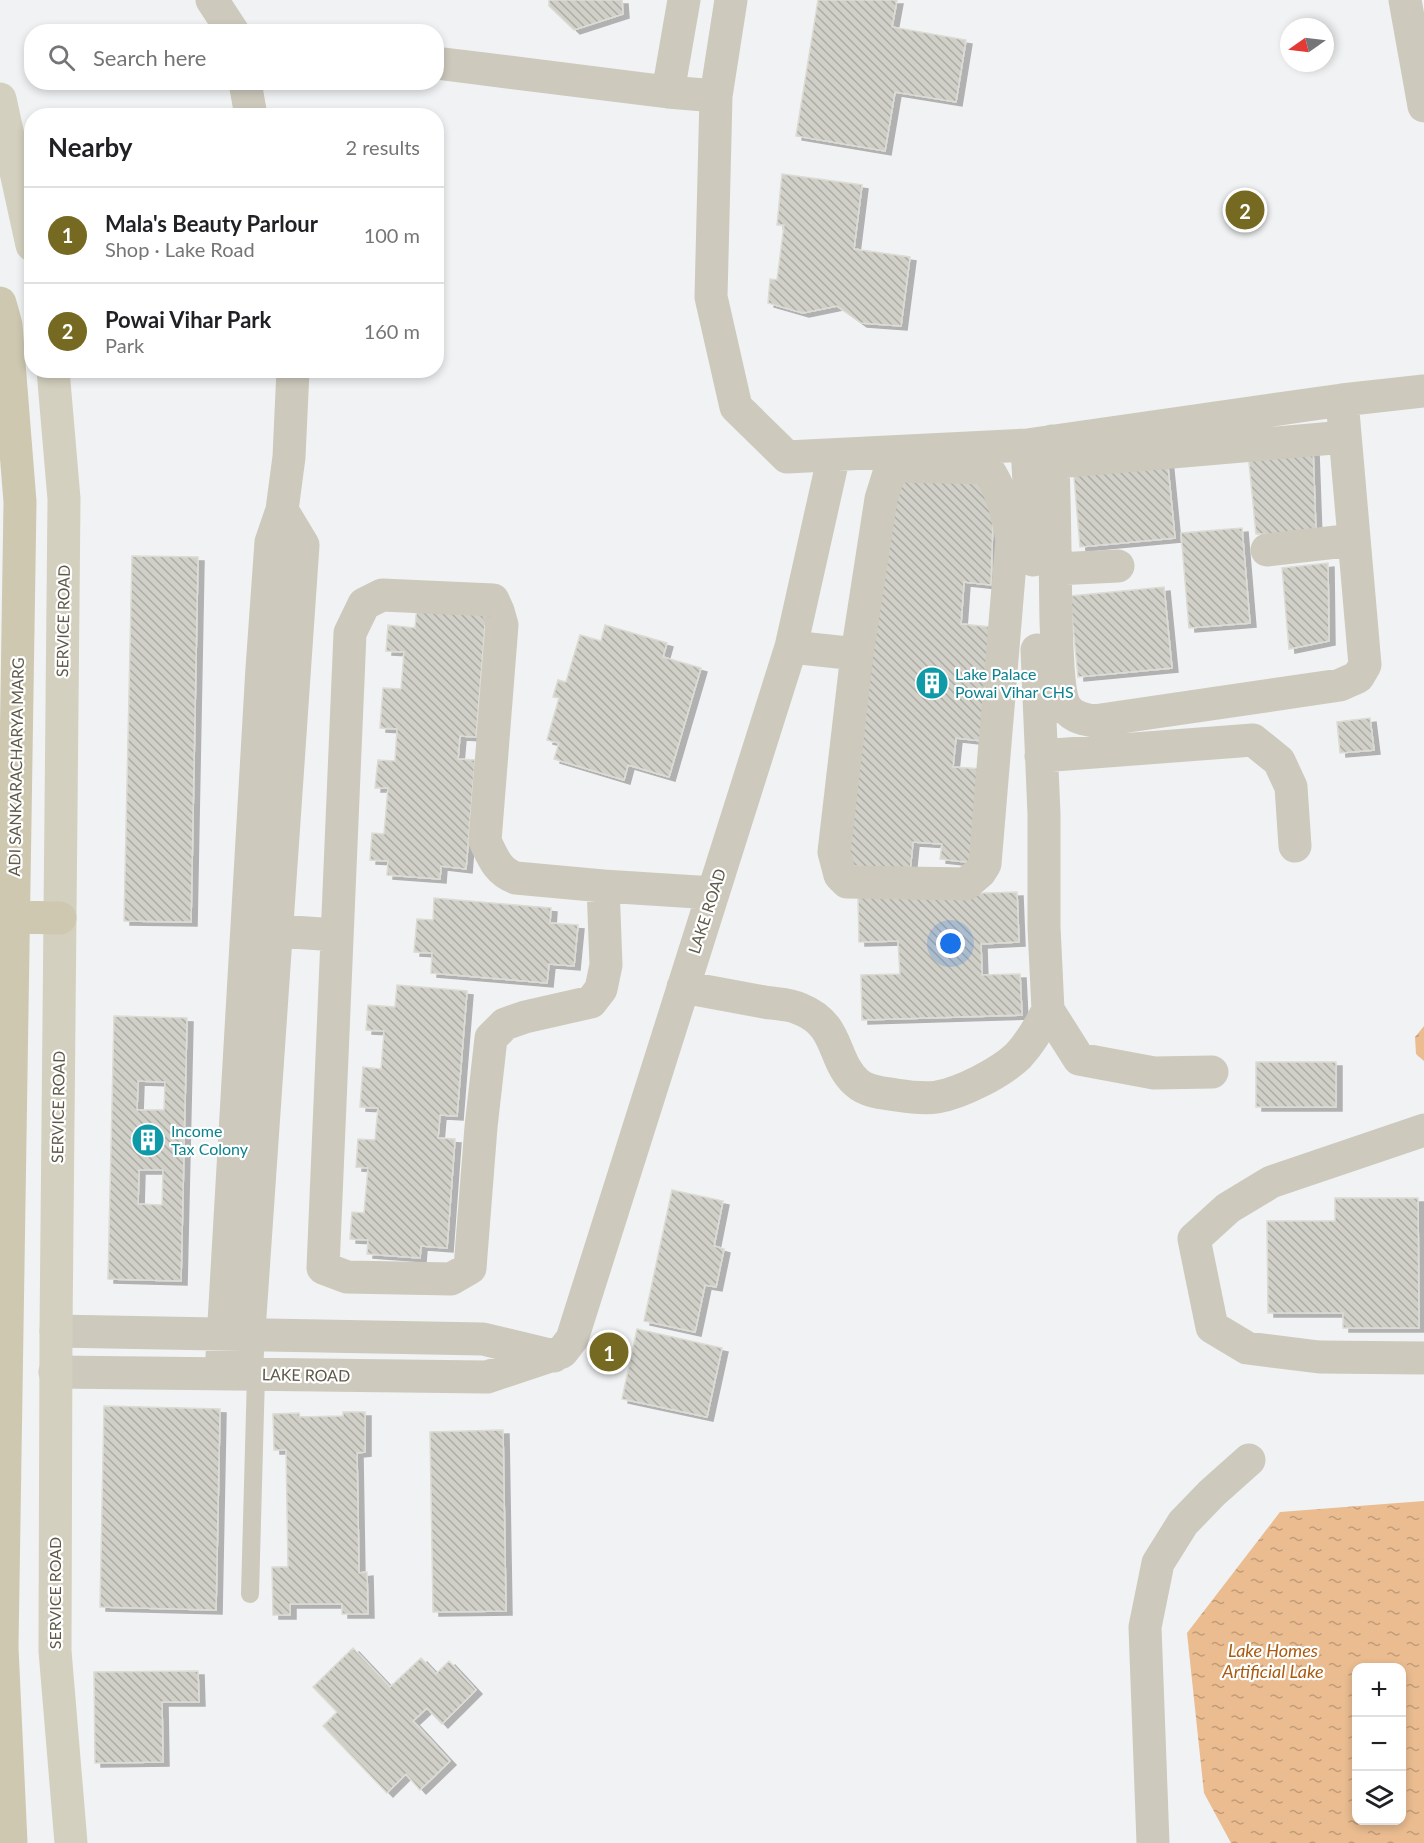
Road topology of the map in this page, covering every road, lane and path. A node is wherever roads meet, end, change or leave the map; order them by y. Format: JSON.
{"nodes":[{"id":1,"x":212,"y":0,"type":"edge"},
{"id":2,"x":684,"y":0,"type":"edge"},
{"id":3,"x":731,"y":0,"type":"edge"},
{"id":4,"x":1405,"y":0,"type":"edge"},
{"id":5,"x":228,"y":24,"type":"edge"},
{"id":6,"x":444,"y":64,"type":"edge"},
{"id":7,"x":246,"y":90,"type":"edge"},
{"id":8,"x":668,"y":92,"type":"junction"},
{"id":9,"x":716,"y":96,"type":"junction"},
{"id":10,"x":0,"y":99,"type":"edge"},
{"id":11,"x":1424,"y":105,"type":"edge"},
{"id":12,"x":250,"y":108,"type":"edge"},
{"id":13,"x":24,"y":208,"type":"edge"},
{"id":14,"x":0,"y":303,"type":"edge"},
{"id":15,"x":53,"y":378,"type":"edge"},
{"id":16,"x":293,"y":378,"type":"edge"},
{"id":17,"x":1424,"y":391,"type":"edge"},
{"id":18,"x":1342,"y":400,"type":"junction"},
{"id":19,"x":1345,"y":437,"type":"junction"},
{"id":20,"x":1044,"y":449,"type":"junction"},
{"id":21,"x":834,"y":454,"type":"junction"},
{"id":22,"x":961,"y":457,"type":"junction"},
{"id":23,"x":282,"y":510,"type":"junction"},
{"id":24,"x":1354,"y":540,"type":"junction"},
{"id":25,"x":1267,"y":550,"type":"dead end"},
{"id":26,"x":1118,"y":566,"type":"dead end"},
{"id":27,"x":1055,"y":569,"type":"junction"},
{"id":28,"x":791,"y":647,"type":"junction"},
{"id":29,"x":857,"y":654,"type":"junction"},
{"id":30,"x":1041,"y":756,"type":"junction"},
{"id":31,"x":1295,"y":846,"type":"dead end"},
{"id":32,"x":603,"y":886,"type":"junction"},
{"id":33,"x":712,"y":893,"type":"junction"},
{"id":34,"x":14,"y":918,"type":"junction"},
{"id":35,"x":60,"y":918,"type":"junction"},
{"id":36,"x":277,"y":931,"type":"junction"},
{"id":37,"x":337,"y":935,"type":"junction"},
{"id":38,"x":683,"y":987,"type":"junction"},
{"id":39,"x":1048,"y":1010,"type":"junction"},
{"id":40,"x":256,"y":1016,"type":"junction"},
{"id":41,"x":1212,"y":1072,"type":"dead end"},
{"id":42,"x":1424,"y":1130,"type":"edge"},
{"id":43,"x":56,"y":1331,"type":"junction"},
{"id":44,"x":236,"y":1334,"type":"junction"},
{"id":45,"x":554,"y":1356,"type":"junction"},
{"id":46,"x":1424,"y":1358,"type":"edge"},
{"id":47,"x":55,"y":1372,"type":"junction"},
{"id":48,"x":241,"y":1374,"type":"junction"},
{"id":49,"x":1249,"y":1460,"type":"dead end"},
{"id":50,"x":250,"y":1594,"type":"dead end"},
{"id":51,"x":11,"y":1843,"type":"edge"},
{"id":52,"x":71,"y":1843,"type":"edge"},
{"id":53,"x":1153,"y":1843,"type":"edge"}],
"edges":[{"from":1,"to":5,"type":"street"},
{"from":2,"to":8,"type":"street"},
{"from":3,"to":9,"type":"street"},
{"from":4,"to":11,"type":"street"},
{"from":6,"to":8,"type":"street"},
{"from":7,"to":12,"type":"street"},
{"from":8,"to":9,"type":"street"},
{"from":9,"to":21,"type":"street"},
{"from":10,"to":13,"type":"street"},
{"from":14,"to":34,"type":"main road","name":"ADI SANKARACHARYA MARG"},
{"from":15,"to":35,"type":"street","name":"SERVICE ROAD"},
{"from":16,"to":23,"type":"street"},
{"from":17,"to":18,"type":"street"},
{"from":18,"to":19,"type":"street"},
{"from":18,"to":20,"type":"street"},
{"from":19,"to":20,"type":"street"},
{"from":19,"to":24,"type":"street"},
{"from":20,"to":22,"type":"street"},
{"from":20,"to":27,"type":"street"},
{"from":20,"to":30,"type":"street"},
{"from":21,"to":22,"type":"street"},
{"from":21,"to":28,"type":"street","name":"LAKE ROAD"},
{"from":22,"to":29,"type":"street"},
{"from":22,"to":29,"type":"street"},
{"from":23,"to":36,"type":"street"},
{"from":23,"to":40,"type":"street"},
{"from":24,"to":25,"type":"street"},
{"from":24,"to":27,"type":"street"},
{"from":26,"to":27,"type":"street"},
{"from":28,"to":29,"type":"street"},
{"from":28,"to":33,"type":"street","name":"LAKE ROAD"},
{"from":30,"to":31,"type":"street"},
{"from":30,"to":39,"type":"street"},
{"from":32,"to":33,"type":"street"},
{"from":32,"to":37,"type":"street"},
{"from":32,"to":37,"type":"street"},
{"from":33,"to":38,"type":"street","name":"LAKE ROAD"},
{"from":34,"to":35,"type":"main road"},
{"from":34,"to":51,"type":"main road","name":"ADI SANKARACHARYA MARG"},
{"from":35,"to":43,"type":"street","name":"SERVICE ROAD"},
{"from":36,"to":37,"type":"street"},
{"from":36,"to":40,"type":"street"},
{"from":38,"to":39,"type":"street"},
{"from":38,"to":45,"type":"street","name":"LAKE ROAD"},
{"from":39,"to":41,"type":"street"},
{"from":40,"to":44,"type":"street"},
{"from":42,"to":46,"type":"street"},
{"from":43,"to":44,"type":"street"},
{"from":43,"to":47,"type":"street","name":"SERVICE ROAD"},
{"from":44,"to":45,"type":"street"},
{"from":44,"to":48,"type":"street"},
{"from":45,"to":48,"type":"street","name":"LAKE ROAD"},
{"from":47,"to":48,"type":"street","name":"LAKE ROAD"},
{"from":47,"to":52,"type":"street","name":"SERVICE ROAD"},
{"from":48,"to":50,"type":"lane"},
{"from":49,"to":53,"type":"street"}]}
